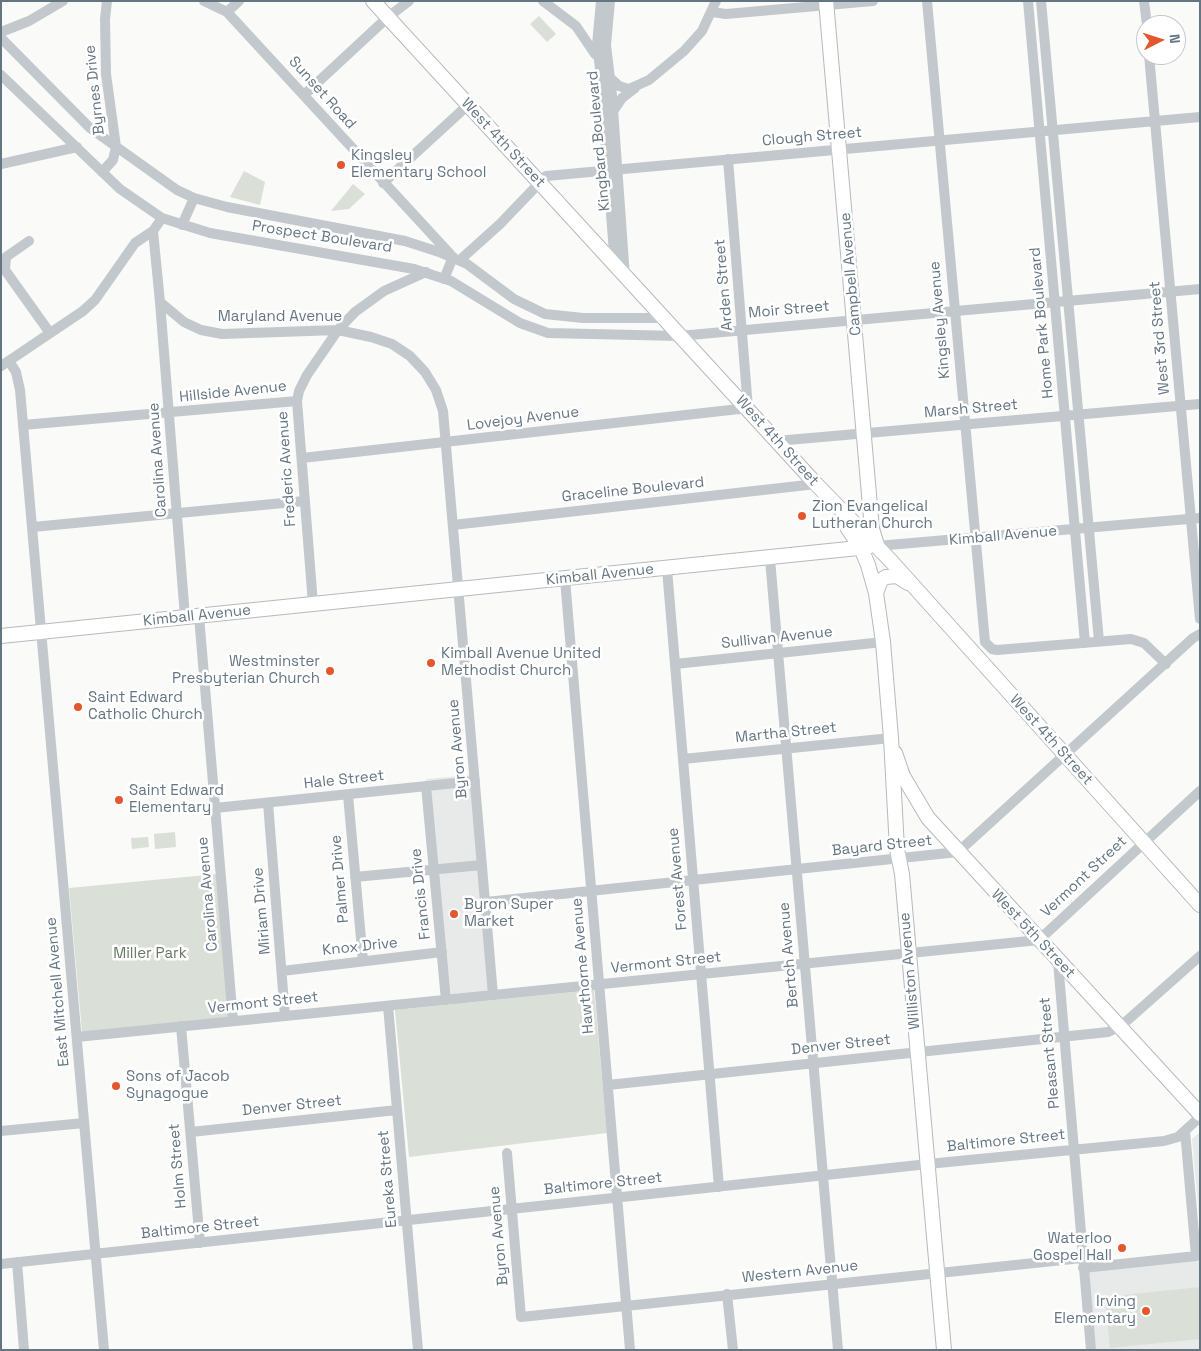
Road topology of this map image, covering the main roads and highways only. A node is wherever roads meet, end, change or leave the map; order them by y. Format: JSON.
{"nodes":[{"id":1,"x":373,"y":1,"type":"edge"},
{"id":2,"x":826,"y":3,"type":"edge"},
{"id":3,"x":816,"y":484,"type":"junction"},
{"id":4,"x":838,"y":514,"type":"junction"},
{"id":5,"x":877,"y":546,"type":"junction"},
{"id":6,"x":861,"y":548,"type":"junction"},
{"id":7,"x":815,"y":553,"type":"junction"},
{"id":8,"x":916,"y":589,"type":"junction"},
{"id":9,"x":876,"y":593,"type":"junction"},
{"id":10,"x":1,"y":636,"type":"edge"},
{"id":11,"x":891,"y":738,"type":"junction"},
{"id":12,"x":1200,"y":905,"type":"edge"},
{"id":13,"x":1200,"y":1115,"type":"edge"},
{"id":14,"x":944,"y":1350,"type":"edge"}],
"edges":[{"from":1,"to":3,"type":"main road","name":"West 4th Street"},
{"from":2,"to":5,"type":"main road","name":"Campbell Avenue"},
{"from":3,"to":4,"type":"main road","name":"Williston Avenue"},
{"from":3,"to":5,"type":"main road","name":"West 4th Street"},
{"from":4,"to":6,"type":"main road","name":"Williston Avenue"},
{"from":4,"to":7,"type":"main road"},
{"from":5,"to":6,"type":"main road","name":"Kimball Avenue"},
{"from":5,"to":8,"type":"main road","name":"West 4th Street"},
{"from":6,"to":7,"type":"main road","name":"Kimball Avenue"},
{"from":6,"to":9,"type":"main road","name":"Williston Avenue"},
{"from":7,"to":10,"type":"main road","name":"Kimball Avenue"},
{"from":8,"to":9,"type":"main road"},
{"from":8,"to":12,"type":"main road","name":"West 4th Street"},
{"from":9,"to":11,"type":"main road","name":"Williston Avenue"},
{"from":11,"to":13,"type":"main road","name":"West 5th Street"},
{"from":11,"to":14,"type":"main road","name":"Williston Avenue"}]}
